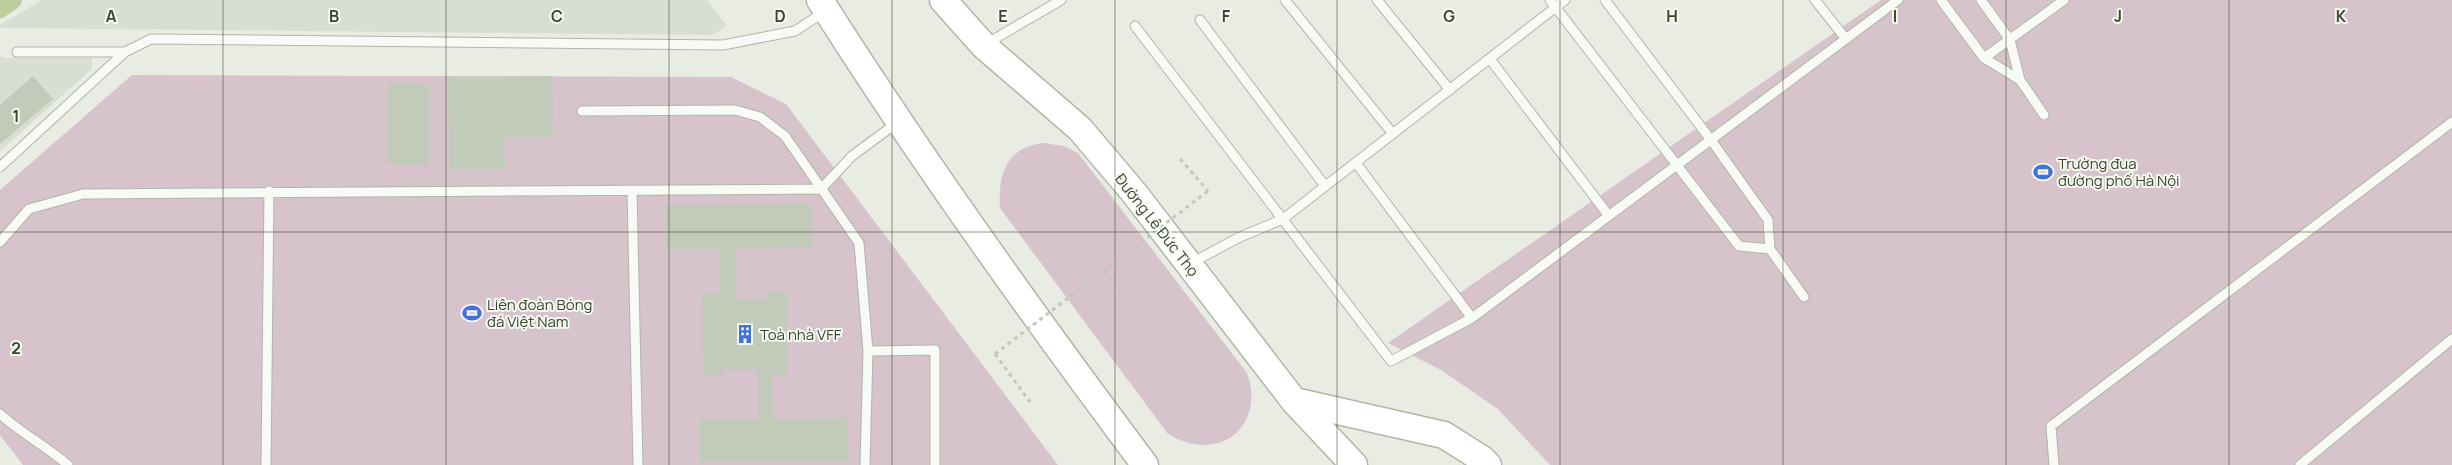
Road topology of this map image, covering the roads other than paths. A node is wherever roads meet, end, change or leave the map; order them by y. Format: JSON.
{"nodes":[{"id":1,"x":944,"y":0,"type":"edge"},
{"id":2,"x":1061,"y":0,"type":"edge"},
{"id":3,"x":1285,"y":0,"type":"edge"},
{"id":4,"x":1377,"y":0,"type":"edge"},
{"id":5,"x":1566,"y":0,"type":"edge"},
{"id":6,"x":1605,"y":0,"type":"edge"},
{"id":7,"x":1815,"y":0,"type":"edge"},
{"id":8,"x":1898,"y":0,"type":"edge"},
{"id":9,"x":1941,"y":0,"type":"edge"},
{"id":10,"x":1981,"y":0,"type":"edge"},
{"id":11,"x":2064,"y":0,"type":"edge"},
{"id":12,"x":1553,"y":4,"type":"edge"},
{"id":13,"x":823,"y":6,"type":"edge"},
{"id":14,"x":1200,"y":20,"type":"dead end"},
{"id":15,"x":1135,"y":26,"type":"dead end"},
{"id":16,"x":1846,"y":39,"type":"junction"},
{"id":17,"x":2010,"y":40,"type":"junction"},
{"id":18,"x":984,"y":46,"type":"junction"},
{"id":19,"x":17,"y":52,"type":"dead end"},
{"id":20,"x":125,"y":52,"type":"junction"},
{"id":21,"x":1984,"y":58,"type":"junction"},
{"id":22,"x":1490,"y":59,"type":"junction"},
{"id":23,"x":2020,"y":80,"type":"junction"},
{"id":24,"x":1450,"y":90,"type":"junction"},
{"id":25,"x":582,"y":111,"type":"dead end"},
{"id":26,"x":2044,"y":115,"type":"dead end"},
{"id":27,"x":898,"y":122,"type":"junction"},
{"id":28,"x":2452,"y":122,"type":"edge"},
{"id":29,"x":1393,"y":134,"type":"junction"},
{"id":30,"x":1711,"y":140,"type":"junction"},
{"id":31,"x":1356,"y":162,"type":"junction"},
{"id":32,"x":1677,"y":165,"type":"junction"},
{"id":33,"x":0,"y":167,"type":"edge"},
{"id":34,"x":1325,"y":186,"type":"junction"},
{"id":35,"x":821,"y":189,"type":"junction"},
{"id":36,"x":632,"y":190,"type":"junction"},
{"id":37,"x":269,"y":191,"type":"junction"},
{"id":38,"x":1609,"y":216,"type":"junction"},
{"id":39,"x":1283,"y":219,"type":"junction"},
{"id":40,"x":0,"y":242,"type":"edge"},
{"id":41,"x":1770,"y":250,"type":"junction"},
{"id":42,"x":1189,"y":264,"type":"junction"},
{"id":43,"x":1804,"y":297,"type":"dead end"},
{"id":44,"x":1472,"y":318,"type":"junction"},
{"id":45,"x":2452,"y":338,"type":"edge"},
{"id":46,"x":868,"y":351,"type":"junction"},
{"id":47,"x":1294,"y":400,"type":"junction"},
{"id":48,"x":0,"y":414,"type":"edge"},
{"id":49,"x":68,"y":465,"type":"edge"},
{"id":50,"x":266,"y":465,"type":"edge"},
{"id":51,"x":638,"y":465,"type":"edge"},
{"id":52,"x":865,"y":465,"type":"edge"},
{"id":53,"x":935,"y":465,"type":"edge"},
{"id":54,"x":1145,"y":465,"type":"edge"},
{"id":55,"x":1354,"y":465,"type":"edge"},
{"id":56,"x":1488,"y":465,"type":"edge"},
{"id":57,"x":2054,"y":465,"type":"edge"},
{"id":58,"x":2300,"y":465,"type":"edge"}],
"edges":[{"from":1,"to":18,"type":"main road","name":"Đường Lê Đức Thọ"},
{"from":2,"to":18,"type":"lane"},
{"from":3,"to":29,"type":"lane"},
{"from":4,"to":24,"type":"lane"},
{"from":5,"to":12,"type":"lane"},
{"from":6,"to":30,"type":"lane"},
{"from":7,"to":16,"type":"lane"},
{"from":8,"to":16,"type":"lane"},
{"from":9,"to":21,"type":"lane"},
{"from":10,"to":17,"type":"lane"},
{"from":11,"to":17,"type":"lane"},
{"from":12,"to":22,"type":"lane"},
{"from":12,"to":32,"type":"lane"},
{"from":13,"to":20,"type":"lane"},
{"from":13,"to":27,"type":"main road"},
{"from":14,"to":34,"type":"lane"},
{"from":15,"to":39,"type":"lane"},
{"from":16,"to":30,"type":"lane"},
{"from":17,"to":21,"type":"lane"},
{"from":17,"to":23,"type":"lane"},
{"from":18,"to":42,"type":"main road","name":"Đường Lê Đức Thọ"},
{"from":19,"to":20,"type":"lane"},
{"from":20,"to":33,"type":"lane"},
{"from":21,"to":23,"type":"lane"},
{"from":22,"to":24,"type":"lane"},
{"from":22,"to":38,"type":"lane"},
{"from":23,"to":26,"type":"lane"},
{"from":24,"to":29,"type":"lane"},
{"from":25,"to":35,"type":"lane"},
{"from":27,"to":35,"type":"lane"},
{"from":27,"to":54,"type":"main road"},
{"from":28,"to":57,"type":"lane"},
{"from":29,"to":31,"type":"lane"},
{"from":30,"to":32,"type":"lane"},
{"from":30,"to":41,"type":"lane"},
{"from":31,"to":34,"type":"lane"},
{"from":31,"to":44,"type":"lane"},
{"from":32,"to":38,"type":"lane"},
{"from":32,"to":41,"type":"lane"},
{"from":34,"to":39,"type":"lane"},
{"from":35,"to":36,"type":"lane"},
{"from":35,"to":46,"type":"lane"},
{"from":36,"to":37,"type":"lane"},
{"from":36,"to":51,"type":"lane"},
{"from":37,"to":40,"type":"lane"},
{"from":37,"to":50,"type":"lane"},
{"from":38,"to":44,"type":"lane"},
{"from":39,"to":42,"type":"lane"},
{"from":39,"to":44,"type":"lane"},
{"from":41,"to":43,"type":"lane"},
{"from":42,"to":47,"type":"main road","name":"Đường Lê Đức Thọ"},
{"from":45,"to":58,"type":"lane"},
{"from":46,"to":52,"type":"lane"},
{"from":46,"to":53,"type":"lane"},
{"from":47,"to":55,"type":"main road","name":"Đường Lê Đức Thọ"},
{"from":47,"to":56,"type":"main road"},
{"from":48,"to":49,"type":"lane"}]}
